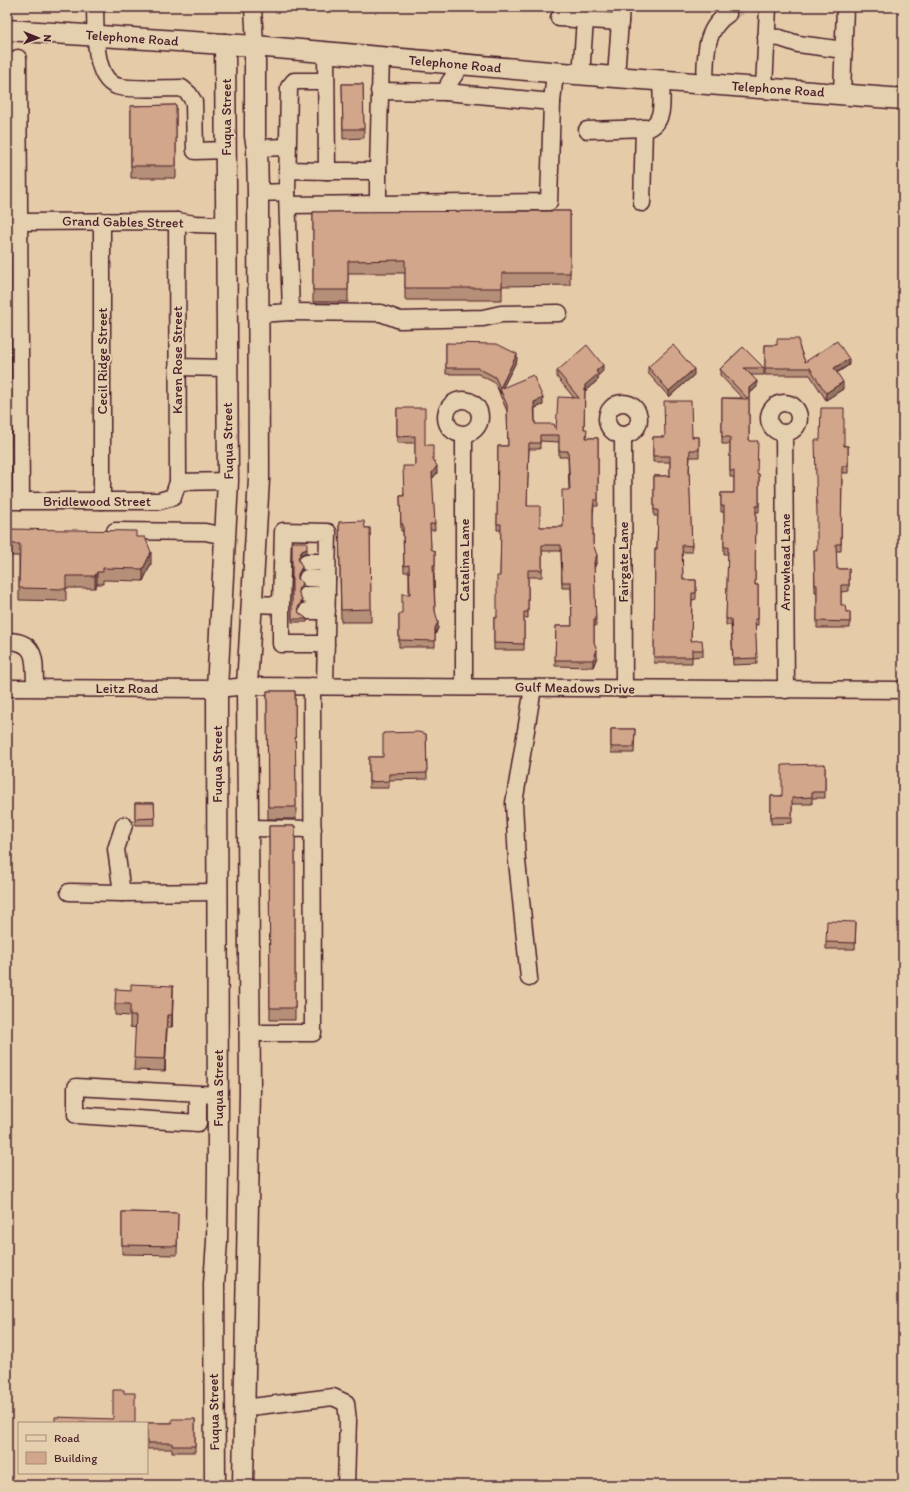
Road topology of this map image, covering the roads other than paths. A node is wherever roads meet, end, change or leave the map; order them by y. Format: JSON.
{"nodes":[{"id":1,"x":95,"y":7,"type":"edge"},
{"id":2,"x":253,"y":7,"type":"edge"},
{"id":3,"x":768,"y":7,"type":"edge"},
{"id":4,"x":845,"y":7,"type":"edge"},
{"id":5,"x":620,"y":14,"type":"edge"},
{"id":6,"x":728,"y":14,"type":"tunnel mouth"},
{"id":7,"x":559,"y":18,"type":"dead end"},
{"id":8,"x":585,"y":20,"type":"junction"},
{"id":9,"x":7,"y":30,"type":"edge"},
{"id":10,"x":96,"y":36,"type":"junction"},
{"id":11,"x":766,"y":37,"type":"junction"},
{"id":12,"x":225,"y":44,"type":"junction"},
{"id":13,"x":254,"y":46,"type":"junction"},
{"id":14,"x":844,"y":50,"type":"junction"},
{"id":15,"x":326,"y":52,"type":"junction"},
{"id":16,"x":381,"y":57,"type":"junction"},
{"id":17,"x":18,"y":58,"type":"dead end"},
{"id":18,"x":462,"y":64,"type":"junction"},
{"id":19,"x":556,"y":73,"type":"junction"},
{"id":20,"x":581,"y":74,"type":"junction"},
{"id":21,"x":616,"y":77,"type":"junction"},
{"id":22,"x":661,"y":80,"type":"junction"},
{"id":23,"x":326,"y":81,"type":"junction"},
{"id":24,"x":705,"y":84,"type":"junction"},
{"id":25,"x":764,"y":88,"type":"junction"},
{"id":26,"x":380,"y":91,"type":"junction"},
{"id":27,"x":446,"y":92,"type":"junction"},
{"id":28,"x":842,"y":94,"type":"junction"},
{"id":29,"x":903,"y":99,"type":"edge"},
{"id":30,"x":552,"y":102,"type":"junction"},
{"id":31,"x":644,"y":128,"type":"junction"},
{"id":32,"x":587,"y":130,"type":"dead end"},
{"id":33,"x":287,"y":147,"type":"junction"},
{"id":34,"x":257,"y":148,"type":"junction"},
{"id":35,"x":226,"y":150,"type":"junction"},
{"id":36,"x":287,"y":170,"type":"junction"},
{"id":37,"x":327,"y":171,"type":"junction"},
{"id":38,"x":378,"y":171,"type":"junction"},
{"id":39,"x":258,"y":193,"type":"junction"},
{"id":40,"x":287,"y":198,"type":"junction"},
{"id":41,"x":378,"y":203,"type":"junction"},
{"id":42,"x":642,"y":203,"type":"dead end"},
{"id":43,"x":102,"y":221,"type":"junction"},
{"id":44,"x":177,"y":221,"type":"junction"},
{"id":45,"x":19,"y":222,"type":"junction"},
{"id":46,"x":226,"y":225,"type":"junction"},
{"id":47,"x":226,"y":269,"type":"junction"},
{"id":48,"x":258,"y":270,"type":"junction"},
{"id":49,"x":290,"y":312,"type":"junction"},
{"id":50,"x":559,"y":313,"type":"dead end"},
{"id":51,"x":258,"y":314,"type":"junction"},
{"id":52,"x":14,"y":343,"type":"edge"},
{"id":53,"x":177,"y":368,"type":"junction"},
{"id":54,"x":227,"y":368,"type":"junction"},
{"id":55,"x":784,"y":433,"type":"dead end"},
{"id":56,"x":464,"y":435,"type":"dead end"},
{"id":57,"x":623,"y":435,"type":"dead end"},
{"id":58,"x":259,"y":479,"type":"junction"},
{"id":59,"x":228,"y":481,"type":"junction"},
{"id":60,"x":178,"y":482,"type":"junction"},
{"id":61,"x":173,"y":497,"type":"joint"},
{"id":62,"x":14,"y":501,"type":"edge"},
{"id":63,"x":102,"y":501,"type":"junction"},
{"id":64,"x":102,"y":531,"type":"edge"},
{"id":65,"x":225,"y":536,"type":"junction"},
{"id":66,"x":294,"y":561,"type":"junction"},
{"id":67,"x":328,"y":562,"type":"junction"},
{"id":68,"x":294,"y":578,"type":"junction"},
{"id":69,"x":327,"y":579,"type":"junction"},
{"id":70,"x":327,"y":595,"type":"junction"},
{"id":71,"x":292,"y":603,"type":"junction"},
{"id":72,"x":253,"y":604,"type":"junction"},
{"id":73,"x":327,"y":611,"type":"junction"},
{"id":74,"x":7,"y":641,"type":"edge"},
{"id":75,"x":326,"y":644,"type":"junction"},
{"id":76,"x":247,"y":686,"type":"junction"},
{"id":77,"x":319,"y":686,"type":"junction"},
{"id":78,"x":464,"y":686,"type":"junction"},
{"id":79,"x":35,"y":687,"type":"junction"},
{"id":80,"x":7,"y":688,"type":"edge"},
{"id":81,"x":533,"y":688,"type":"junction"},
{"id":82,"x":624,"y":688,"type":"junction"},
{"id":83,"x":217,"y":689,"type":"junction"},
{"id":84,"x":786,"y":690,"type":"junction"},
{"id":85,"x":903,"y":690,"type":"edge"},
{"id":86,"x":124,"y":825,"type":"dead end"},
{"id":87,"x":248,"y":828,"type":"junction"},
{"id":88,"x":313,"y":829,"type":"junction"},
{"id":89,"x":69,"y":892,"type":"dead end"},
{"id":90,"x":217,"y":892,"type":"junction"},
{"id":91,"x":248,"y":892,"type":"junction"},
{"id":92,"x":122,"y":893,"type":"junction"},
{"id":93,"x":529,"y":978,"type":"dead end"},
{"id":94,"x":250,"y":1033,"type":"junction"},
{"id":95,"x":250,"y":1090,"type":"junction"},
{"id":96,"x":198,"y":1094,"type":"junction"},
{"id":97,"x":218,"y":1095,"type":"junction"},
{"id":98,"x":214,"y":1284,"type":"junction"},
{"id":99,"x":246,"y":1285,"type":"junction"},
{"id":100,"x":244,"y":1408,"type":"junction"},
{"id":101,"x":215,"y":1485,"type":"edge"},
{"id":102,"x":242,"y":1485,"type":"edge"},
{"id":103,"x":346,"y":1485,"type":"edge"}],
"edges":[{"from":1,"to":10,"type":"street"},
{"from":2,"to":13,"type":"street"},
{"from":3,"to":11,"type":"street"},
{"from":4,"to":14,"type":"street"},
{"from":5,"to":8,"type":"street"},
{"from":5,"to":21,"type":"street"},
{"from":6,"to":24,"type":"street"},
{"from":7,"to":8,"type":"street"},
{"from":8,"to":20,"type":"street"},
{"from":9,"to":10,"type":"main road","name":"Telephone Road"},
{"from":10,"to":12,"type":"main road","name":"Telephone Road"},
{"from":10,"to":35,"type":"street"},
{"from":11,"to":14,"type":"street"},
{"from":11,"to":25,"type":"street"},
{"from":12,"to":13,"type":"main road","name":"Telephone Road"},
{"from":12,"to":35,"type":"main road","name":"Fuqua Street"},
{"from":13,"to":15,"type":"main road","name":"Telephone Road"},
{"from":13,"to":34,"type":"main road","name":"Fuqua Street"},
{"from":14,"to":28,"type":"street"},
{"from":15,"to":16,"type":"main road","name":"Telephone Road"},
{"from":15,"to":23,"type":"street"},
{"from":16,"to":18,"type":"main road","name":"Telephone Road"},
{"from":16,"to":26,"type":"street"},
{"from":17,"to":45,"type":"street"},
{"from":18,"to":19,"type":"main road","name":"Telephone Road"},
{"from":18,"to":27,"type":"street"},
{"from":19,"to":20,"type":"main road","name":"Telephone Road"},
{"from":19,"to":30,"type":"street"},
{"from":20,"to":21,"type":"main road","name":"Telephone Road"},
{"from":21,"to":22,"type":"main road","name":"Telephone Road"},
{"from":22,"to":24,"type":"main road","name":"Telephone Road"},
{"from":22,"to":31,"type":"street"},
{"from":23,"to":33,"type":"street"},
{"from":23,"to":37,"type":"street"},
{"from":24,"to":25,"type":"main road","name":"Telephone Road"},
{"from":25,"to":28,"type":"main road","name":"Telephone Road"},
{"from":26,"to":27,"type":"street"},
{"from":26,"to":38,"type":"street"},
{"from":27,"to":30,"type":"street"},
{"from":28,"to":29,"type":"main road","name":"Telephone Road"},
{"from":30,"to":41,"type":"street"},
{"from":31,"to":32,"type":"street"},
{"from":31,"to":42,"type":"street"},
{"from":33,"to":34,"type":"street"},
{"from":33,"to":36,"type":"street"},
{"from":34,"to":39,"type":"main road","name":"Fuqua Street"},
{"from":35,"to":46,"type":"main road","name":"Fuqua Street"},
{"from":36,"to":37,"type":"street"},
{"from":36,"to":40,"type":"street"},
{"from":37,"to":38,"type":"street"},
{"from":38,"to":41,"type":"street"},
{"from":39,"to":40,"type":"street"},
{"from":39,"to":48,"type":"main road","name":"Fuqua Street"},
{"from":40,"to":41,"type":"street"},
{"from":40,"to":49,"type":"street"},
{"from":43,"to":44,"type":"street","name":"Grand Gables Street"},
{"from":43,"to":45,"type":"street","name":"Grand Gables Street"},
{"from":43,"to":63,"type":"street","name":"Cecil Ridge Street"},
{"from":44,"to":46,"type":"street","name":"Grand Gables Street"},
{"from":44,"to":53,"type":"street","name":"Karen Rose Street"},
{"from":45,"to":52,"type":"street"},
{"from":46,"to":47,"type":"main road","name":"Fuqua Street"},
{"from":47,"to":48,"type":"main road"},
{"from":47,"to":54,"type":"main road","name":"Fuqua Street"},
{"from":48,"to":51,"type":"main road","name":"Fuqua Street"},
{"from":49,"to":50,"type":"street"},
{"from":49,"to":51,"type":"street"},
{"from":51,"to":58,"type":"main road","name":"Fuqua Street"},
{"from":52,"to":62,"type":"street"},
{"from":53,"to":54,"type":"street"},
{"from":53,"to":60,"type":"street","name":"Karen Rose Street"},
{"from":54,"to":59,"type":"main road","name":"Fuqua Street"},
{"from":55,"to":84,"type":"street","name":"Arrowhead Lane"},
{"from":56,"to":78,"type":"street","name":"Catalina Lane"},
{"from":57,"to":82,"type":"street","name":"Fairgate Lane"},
{"from":58,"to":59,"type":"main road"},
{"from":58,"to":72,"type":"main road","name":"Fuqua Street"},
{"from":59,"to":60,"type":"street"},
{"from":59,"to":65,"type":"main road","name":"Fuqua Street"},
{"from":60,"to":61,"type":"street","name":"Karen Rose Street"},
{"from":61,"to":63,"type":"street","name":"Bridlewood Street"},
{"from":62,"to":63,"type":"street","name":"Bridlewood Street"},
{"from":64,"to":65,"type":"street"},
{"from":65,"to":83,"type":"main road","name":"Fuqua Street"},
{"from":66,"to":67,"type":"street"},
{"from":66,"to":67,"type":"street"},
{"from":66,"to":68,"type":"street"},
{"from":67,"to":69,"type":"street"},
{"from":68,"to":69,"type":"street"},
{"from":68,"to":71,"type":"street"},
{"from":69,"to":70,"type":"street"},
{"from":70,"to":71,"type":"street"},
{"from":70,"to":73,"type":"street"},
{"from":71,"to":72,"type":"street"},
{"from":71,"to":73,"type":"street"},
{"from":71,"to":75,"type":"street"},
{"from":72,"to":76,"type":"main road","name":"Fuqua Street"},
{"from":73,"to":75,"type":"street"},
{"from":74,"to":79,"type":"street"},
{"from":75,"to":77,"type":"street"},
{"from":76,"to":77,"type":"street","name":"Gulf Meadows Drive"},
{"from":76,"to":83,"type":"street","name":"Leitz Road"},
{"from":76,"to":87,"type":"main road","name":"Fuqua Street"},
{"from":77,"to":78,"type":"street","name":"Gulf Meadows Drive"},
{"from":77,"to":88,"type":"street"},
{"from":78,"to":81,"type":"street","name":"Gulf Meadows Drive"},
{"from":79,"to":80,"type":"street","name":"Leitz Road"},
{"from":79,"to":83,"type":"street","name":"Leitz Road"},
{"from":81,"to":82,"type":"street","name":"Gulf Meadows Drive"},
{"from":81,"to":93,"type":"street"},
{"from":82,"to":84,"type":"street","name":"Gulf Meadows Drive"},
{"from":83,"to":90,"type":"main road","name":"Fuqua Street"},
{"from":84,"to":85,"type":"street","name":"Gulf Meadows Drive"},
{"from":86,"to":92,"type":"street"},
{"from":87,"to":88,"type":"street"},
{"from":87,"to":91,"type":"main road","name":"Fuqua Street"},
{"from":88,"to":94,"type":"street"},
{"from":89,"to":92,"type":"street"},
{"from":90,"to":91,"type":"main road"},
{"from":90,"to":92,"type":"street"},
{"from":90,"to":97,"type":"main road","name":"Fuqua Street"},
{"from":91,"to":94,"type":"main road","name":"Fuqua Street"},
{"from":94,"to":95,"type":"main road","name":"Fuqua Street"},
{"from":95,"to":97,"type":"main road"},
{"from":95,"to":99,"type":"main road","name":"Fuqua Street"},
{"from":96,"to":96,"type":"street"},
{"from":96,"to":97,"type":"street"},
{"from":97,"to":98,"type":"main road","name":"Fuqua Street"},
{"from":98,"to":99,"type":"main road"},
{"from":98,"to":101,"type":"main road","name":"Fuqua Street"},
{"from":99,"to":100,"type":"main road","name":"Fuqua Street"},
{"from":100,"to":102,"type":"main road","name":"Fuqua Street"},
{"from":100,"to":103,"type":"street"}]}
